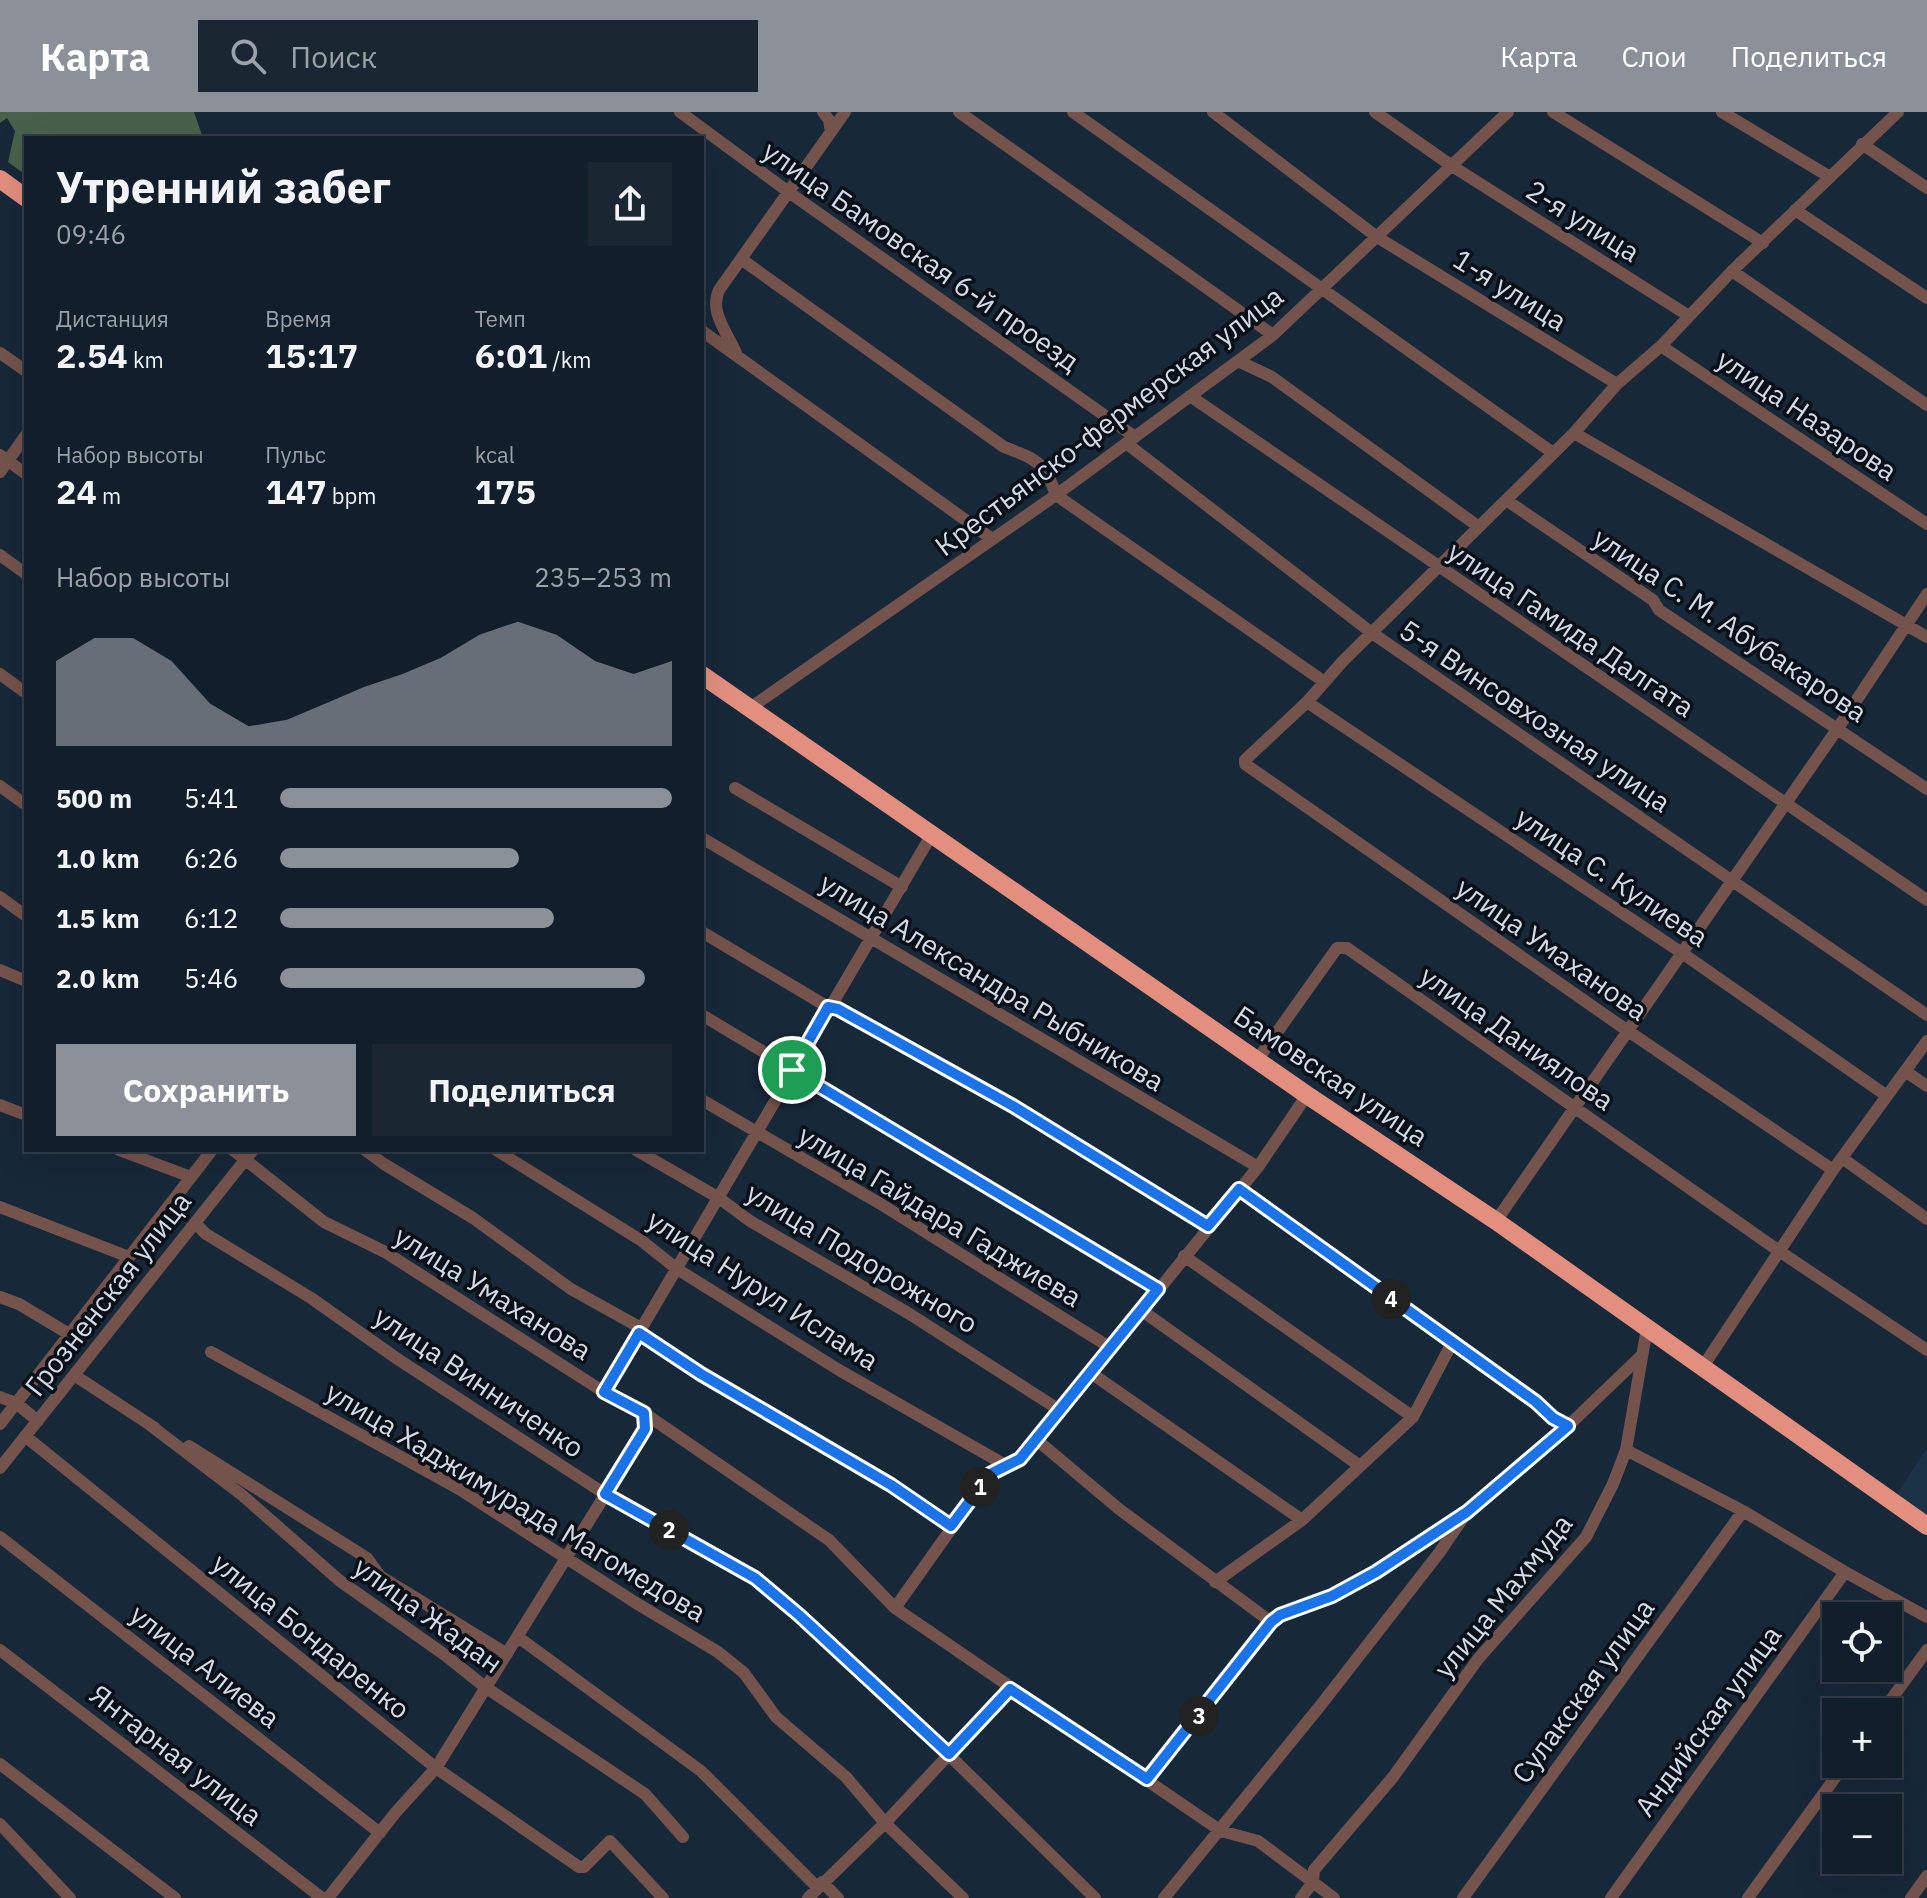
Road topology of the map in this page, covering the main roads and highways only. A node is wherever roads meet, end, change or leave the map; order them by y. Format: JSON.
{"nodes":[{"id":1,"x":0,"y":179,"type":"edge"},
{"id":2,"x":24,"y":197,"type":"edge"},
{"id":3,"x":704,"y":676,"type":"edge"},
{"id":4,"x":1926,"y":1524,"type":"edge"}],
"edges":[{"from":1,"to":2,"type":"highway"},
{"from":3,"to":4,"type":"highway","name":"Бамовская улица"}]}
